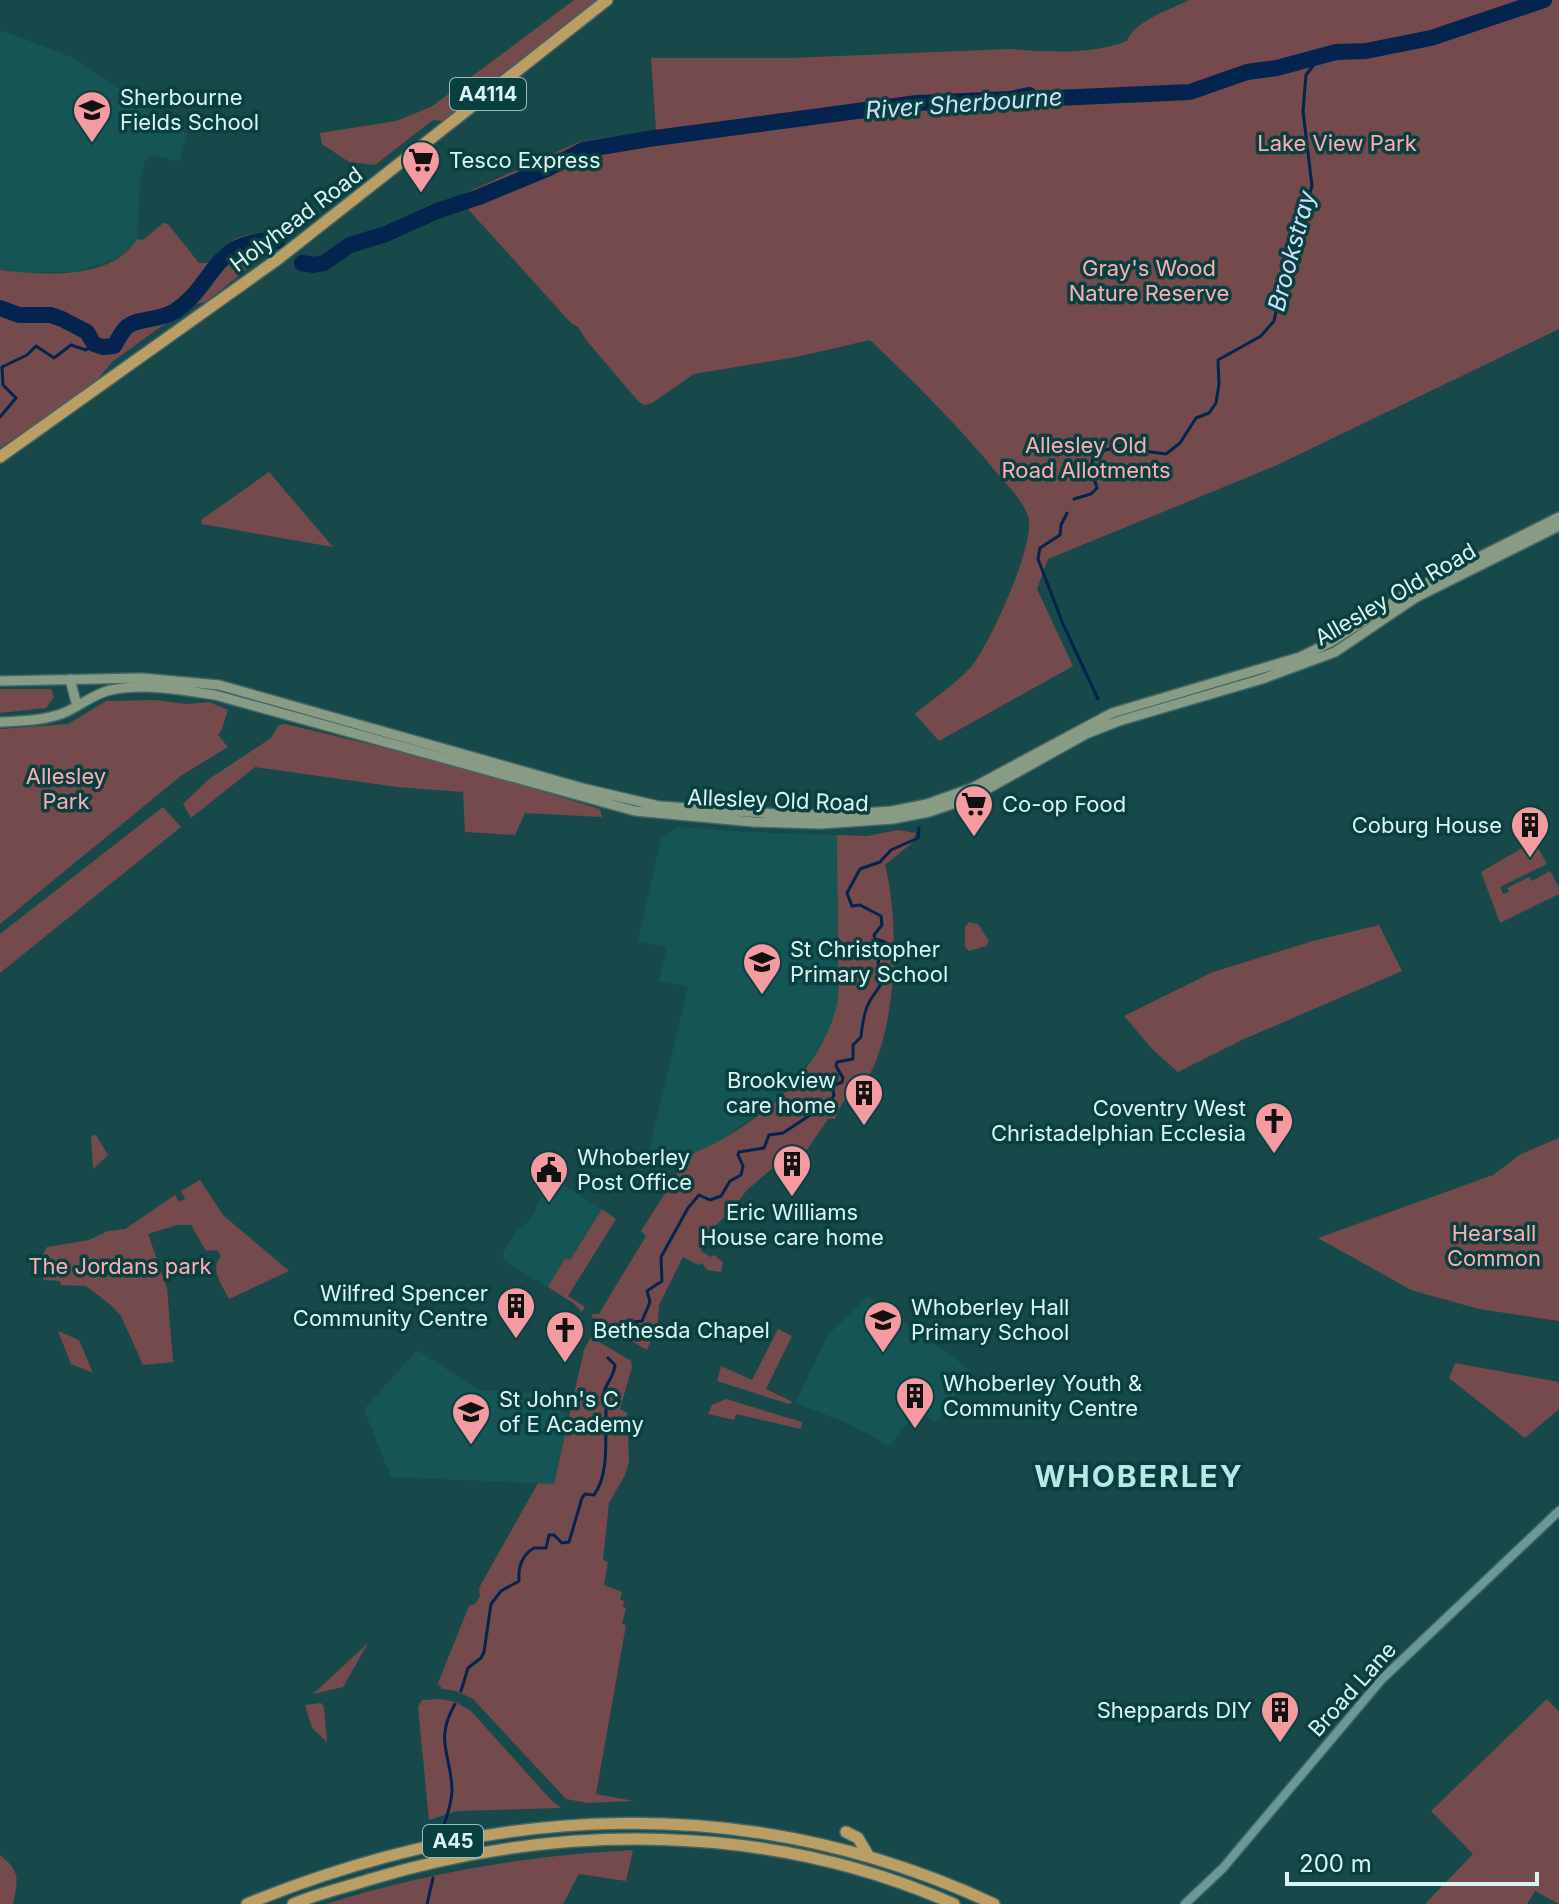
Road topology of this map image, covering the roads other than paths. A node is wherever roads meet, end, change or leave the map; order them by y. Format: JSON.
{"nodes":[{"id":1,"x":607,"y":0,"type":"edge"},
{"id":2,"x":0,"y":457,"type":"edge"},
{"id":3,"x":1559,"y":517,"type":"edge"},
{"id":4,"x":1559,"y":526,"type":"edge"},
{"id":5,"x":1513,"y":544,"type":"junction"},
{"id":6,"x":70,"y":679,"type":"junction"},
{"id":7,"x":0,"y":681,"type":"edge"},
{"id":8,"x":77,"y":706,"type":"junction"},
{"id":9,"x":0,"y":722,"type":"edge"},
{"id":10,"x":455,"y":757,"type":"junction"},
{"id":11,"x":1559,"y":1511,"type":"edge"},
{"id":12,"x":846,"y":1832,"type":"dead end"},
{"id":13,"x":868,"y":1855,"type":"junction"},
{"id":14,"x":247,"y":1904,"type":"edge"},
{"id":15,"x":293,"y":1904,"type":"edge"},
{"id":16,"x":954,"y":1904,"type":"edge"},
{"id":17,"x":994,"y":1904,"type":"edge"},
{"id":18,"x":1185,"y":1904,"type":"edge"}],
"edges":[{"from":1,"to":2,"type":"highway","name":"Holyhead Road","number":"A4114"},
{"from":3,"to":5,"type":"main road","name":"Allesley Old Road"},
{"from":4,"to":5,"type":"main road","name":"Allesley Old Road"},
{"from":5,"to":10,"type":"main road","name":"Allesley Old Road"},
{"from":6,"to":7,"type":"main road","name":"Allesley Old Road"},
{"from":6,"to":8,"type":"main road"},
{"from":6,"to":10,"type":"main road","name":"Allesley Old Road"},
{"from":8,"to":9,"type":"main road","name":"Allesley Old Road"},
{"from":8,"to":10,"type":"main road","name":"Allesley Old Road"},
{"from":11,"to":18,"type":"street","name":"Broad Lane"},
{"from":12,"to":13,"type":"highway"},
{"from":13,"to":14,"type":"highway","number":"A45"},
{"from":13,"to":17,"type":"highway","number":"A45"},
{"from":15,"to":16,"type":"highway","number":"A45"}]}
